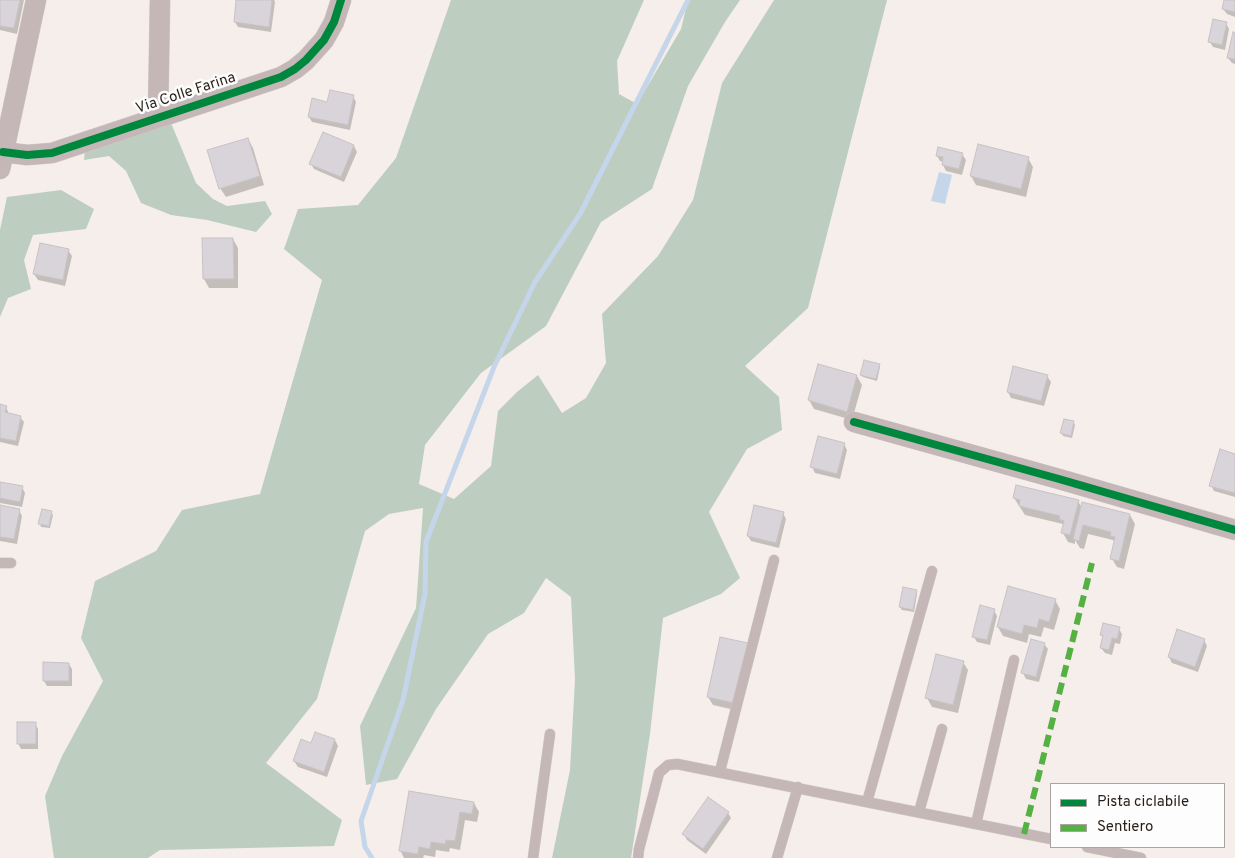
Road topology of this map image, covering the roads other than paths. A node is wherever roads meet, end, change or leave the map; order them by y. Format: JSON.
{"nodes":[{"id":1,"x":36,"y":0,"type":"edge"},
{"id":2,"x":160,"y":0,"type":"edge"},
{"id":3,"x":341,"y":0,"type":"edge"},
{"id":4,"x":158,"y":118,"type":"junction"},
{"id":5,"x":2,"y":161,"type":"edge"},
{"id":6,"x":854,"y":422,"type":"dead end"},
{"id":7,"x":1235,"y":530,"type":"edge"},
{"id":8,"x":774,"y":560,"type":"dead end"},
{"id":9,"x":932,"y":572,"type":"dead end"},
{"id":10,"x":1014,"y":660,"type":"dead end"},
{"id":11,"x":942,"y":729,"type":"dead end"},
{"id":12,"x":550,"y":734,"type":"dead end"},
{"id":13,"x":720,"y":772,"type":"junction"},
{"id":14,"x":798,"y":787,"type":"junction"},
{"id":15,"x":867,"y":802,"type":"junction"},
{"id":16,"x":919,"y":812,"type":"junction"},
{"id":17,"x":976,"y":824,"type":"junction"},
{"id":18,"x":1050,"y":840,"type":"edge"},
{"id":19,"x":1092,"y":848,"type":"edge"},
{"id":20,"x":533,"y":858,"type":"edge"},
{"id":21,"x":638,"y":858,"type":"edge"},
{"id":22,"x":777,"y":858,"type":"edge"},
{"id":23,"x":1141,"y":858,"type":"edge"}],
"edges":[{"from":1,"to":5,"type":"street"},
{"from":2,"to":4,"type":"street","name":"Via Colle Farina"},
{"from":3,"to":4,"type":"street","name":"Via Colle Farina"},
{"from":4,"to":5,"type":"street","name":"Via Colle Farina"},
{"from":6,"to":7,"type":"street"},
{"from":8,"to":13,"type":"lane"},
{"from":9,"to":15,"type":"lane"},
{"from":10,"to":17,"type":"lane"},
{"from":11,"to":16,"type":"lane"},
{"from":12,"to":20,"type":"lane"},
{"from":13,"to":14,"type":"lane"},
{"from":13,"to":21,"type":"lane"},
{"from":14,"to":15,"type":"lane"},
{"from":14,"to":22,"type":"lane"},
{"from":15,"to":16,"type":"lane"},
{"from":16,"to":17,"type":"lane"},
{"from":17,"to":18,"type":"lane"},
{"from":19,"to":23,"type":"lane"}]}
